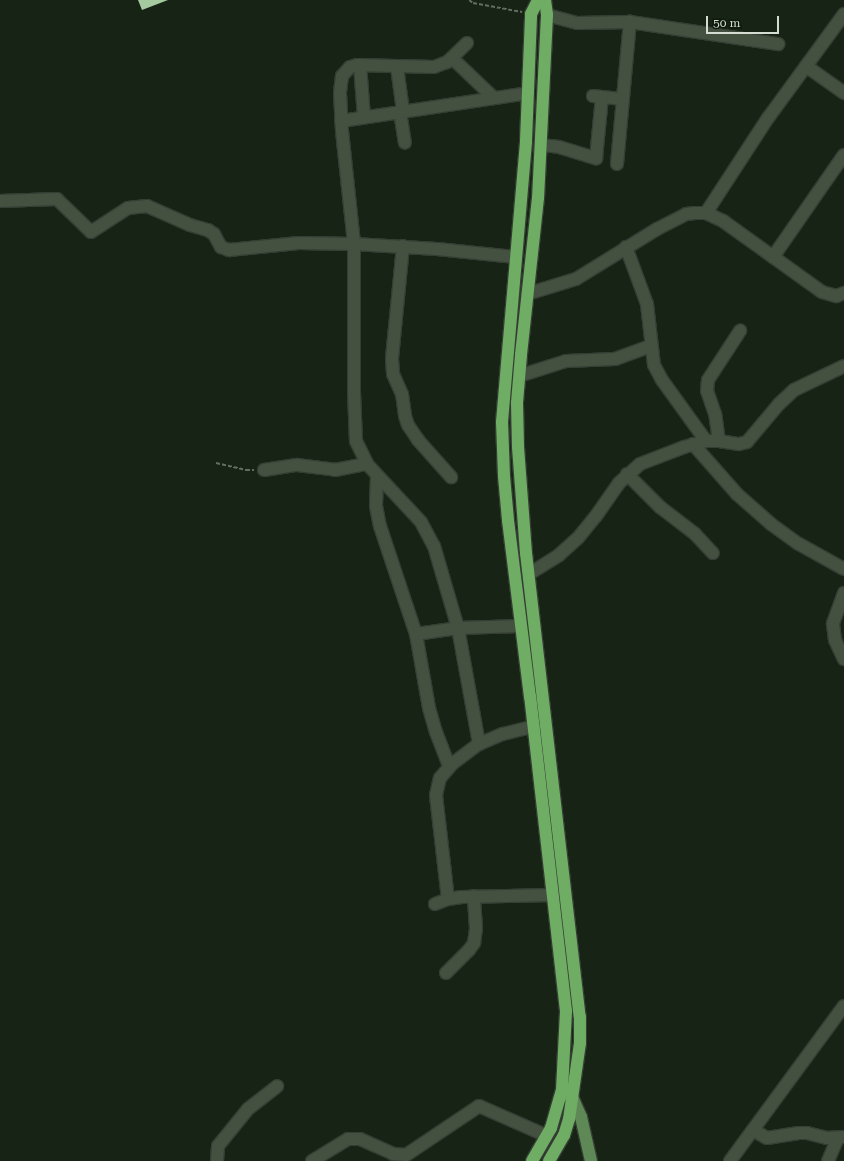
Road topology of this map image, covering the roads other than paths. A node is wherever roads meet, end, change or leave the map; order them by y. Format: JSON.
{"nodes":[{"id":1,"x":538,"y":0,"type":"edge"},
{"id":2,"x":545,"y":0,"type":"edge"},
{"id":3,"x":844,"y":14,"type":"edge"},
{"id":4,"x":548,"y":15,"type":"junction"},
{"id":5,"x":630,"y":22,"type":"junction"},
{"id":6,"x":467,"y":43,"type":"dead end"},
{"id":7,"x":778,"y":44,"type":"dead end"},
{"id":8,"x":452,"y":58,"type":"junction"},
{"id":9,"x":360,"y":65,"type":"junction"},
{"id":10,"x":806,"y":66,"type":"junction"},
{"id":11,"x":397,"y":67,"type":"junction"},
{"id":12,"x":528,"y":93,"type":"junction"},
{"id":13,"x":844,"y":93,"type":"edge"},
{"id":14,"x":494,"y":98,"type":"junction"},
{"id":15,"x":623,"y":99,"type":"junction"},
{"id":16,"x":402,"y":112,"type":"junction"},
{"id":17,"x":364,"y":117,"type":"junction"},
{"id":18,"x":341,"y":121,"type":"junction"},
{"id":19,"x":405,"y":143,"type":"dead end"},
{"id":20,"x":541,"y":145,"type":"junction"},
{"id":21,"x":844,"y":155,"type":"edge"},
{"id":22,"x":617,"y":164,"type":"dead end"},
{"id":23,"x":0,"y":201,"type":"edge"},
{"id":24,"x":706,"y":214,"type":"junction"},
{"id":25,"x":354,"y":244,"type":"junction"},
{"id":26,"x":404,"y":246,"type":"junction"},
{"id":27,"x":626,"y":247,"type":"junction"},
{"id":28,"x":516,"y":257,"type":"junction"},
{"id":29,"x":773,"y":257,"type":"junction"},
{"id":30,"x":844,"y":293,"type":"edge"},
{"id":31,"x":527,"y":294,"type":"junction"},
{"id":32,"x":740,"y":331,"type":"dead end"},
{"id":33,"x":651,"y":346,"type":"junction"},
{"id":34,"x":844,"y":366,"type":"edge"},
{"id":35,"x":519,"y":376,"type":"junction"},
{"id":36,"x":706,"y":441,"type":"junction"},
{"id":37,"x":719,"y":441,"type":"junction"},
{"id":38,"x":693,"y":444,"type":"junction"},
{"id":39,"x":367,"y":464,"type":"junction"},
{"id":40,"x":264,"y":470,"type":"road end"},
{"id":41,"x":627,"y":474,"type":"junction"},
{"id":42,"x":377,"y":476,"type":"junction"},
{"id":43,"x":450,"y":477,"type":"dead end"},
{"id":44,"x":713,"y":553,"type":"dead end"},
{"id":45,"x":844,"y":569,"type":"edge"},
{"id":46,"x":529,"y":574,"type":"junction"},
{"id":47,"x":844,"y":592,"type":"edge"},
{"id":48,"x":522,"y":626,"type":"junction"},
{"id":49,"x":458,"y":628,"type":"junction"},
{"id":50,"x":416,"y":634,"type":"junction"},
{"id":51,"x":840,"y":643,"type":"edge"},
{"id":52,"x":844,"y":659,"type":"edge"},
{"id":53,"x":534,"y":726,"type":"junction"},
{"id":54,"x":479,"y":744,"type":"junction"},
{"id":55,"x":449,"y":766,"type":"junction"},
{"id":56,"x":552,"y":895,"type":"junction"},
{"id":57,"x":474,"y":896,"type":"junction"},
{"id":58,"x":448,"y":899,"type":"junction"},
{"id":59,"x":435,"y":904,"type":"dead end"},
{"id":60,"x":446,"y":973,"type":"dead end"},
{"id":61,"x":844,"y":1006,"type":"edge"},
{"id":62,"x":276,"y":1086,"type":"dead end"},
{"id":63,"x":562,"y":1090,"type":"junction"},
{"id":64,"x":573,"y":1099,"type":"junction"},
{"id":65,"x":753,"y":1130,"type":"junction"},
{"id":66,"x":547,"y":1136,"type":"junction"},
{"id":67,"x":841,"y":1137,"type":"edge"},
{"id":68,"x":217,"y":1161,"type":"edge"},
{"id":69,"x":312,"y":1161,"type":"edge"},
{"id":70,"x":532,"y":1161,"type":"edge"},
{"id":71,"x":548,"y":1161,"type":"edge"},
{"id":72,"x":591,"y":1161,"type":"edge"},
{"id":73,"x":730,"y":1161,"type":"edge"},
{"id":74,"x":828,"y":1161,"type":"edge"}],
"edges":[{"from":1,"to":12,"type":"highway"},
{"from":2,"to":4,"type":"highway"},
{"from":3,"to":10,"type":"street"},
{"from":4,"to":5,"type":"street"},
{"from":4,"to":20,"type":"highway"},
{"from":5,"to":7,"type":"street"},
{"from":5,"to":15,"type":"street"},
{"from":6,"to":8,"type":"street"},
{"from":8,"to":11,"type":"street"},
{"from":8,"to":14,"type":"street"},
{"from":9,"to":11,"type":"street"},
{"from":9,"to":17,"type":"street"},
{"from":9,"to":18,"type":"street"},
{"from":10,"to":13,"type":"street"},
{"from":10,"to":24,"type":"street"},
{"from":11,"to":16,"type":"street"},
{"from":12,"to":14,"type":"street"},
{"from":12,"to":28,"type":"highway"},
{"from":14,"to":16,"type":"street"},
{"from":15,"to":20,"type":"street"},
{"from":15,"to":22,"type":"street"},
{"from":16,"to":17,"type":"street"},
{"from":16,"to":19,"type":"street"},
{"from":17,"to":18,"type":"street"},
{"from":18,"to":25,"type":"street"},
{"from":20,"to":31,"type":"highway"},
{"from":21,"to":29,"type":"street"},
{"from":23,"to":25,"type":"street"},
{"from":24,"to":27,"type":"street"},
{"from":24,"to":29,"type":"street"},
{"from":25,"to":26,"type":"street"},
{"from":25,"to":39,"type":"street"},
{"from":26,"to":28,"type":"street"},
{"from":26,"to":43,"type":"street"},
{"from":27,"to":31,"type":"street"},
{"from":27,"to":33,"type":"street"},
{"from":28,"to":48,"type":"highway"},
{"from":29,"to":30,"type":"street"},
{"from":31,"to":35,"type":"highway"},
{"from":32,"to":37,"type":"street"},
{"from":33,"to":35,"type":"street"},
{"from":33,"to":36,"type":"street"},
{"from":34,"to":37,"type":"street"},
{"from":35,"to":46,"type":"highway"},
{"from":36,"to":37,"type":"street"},
{"from":36,"to":38,"type":"street"},
{"from":38,"to":41,"type":"street"},
{"from":38,"to":45,"type":"street"},
{"from":39,"to":40,"type":"street"},
{"from":39,"to":42,"type":"street"},
{"from":41,"to":44,"type":"street"},
{"from":41,"to":46,"type":"street"},
{"from":42,"to":49,"type":"street"},
{"from":42,"to":50,"type":"street"},
{"from":46,"to":64,"type":"highway"},
{"from":47,"to":51,"type":"street"},
{"from":48,"to":49,"type":"street"},
{"from":48,"to":53,"type":"highway"},
{"from":49,"to":50,"type":"street"},
{"from":49,"to":54,"type":"street"},
{"from":50,"to":55,"type":"street"},
{"from":51,"to":52,"type":"street"},
{"from":53,"to":54,"type":"street"},
{"from":53,"to":56,"type":"highway"},
{"from":54,"to":55,"type":"street"},
{"from":55,"to":58,"type":"street"},
{"from":56,"to":57,"type":"street"},
{"from":56,"to":63,"type":"highway"},
{"from":57,"to":58,"type":"street"},
{"from":57,"to":60,"type":"street"},
{"from":58,"to":59,"type":"street"},
{"from":61,"to":65,"type":"street"},
{"from":62,"to":68,"type":"street"},
{"from":63,"to":64,"type":"main road"},
{"from":63,"to":66,"type":"highway"},
{"from":64,"to":71,"type":"highway"},
{"from":64,"to":72,"type":"main road"},
{"from":65,"to":67,"type":"street"},
{"from":65,"to":73,"type":"street"},
{"from":66,"to":69,"type":"street"},
{"from":66,"to":70,"type":"highway"},
{"from":67,"to":74,"type":"street"}]}
